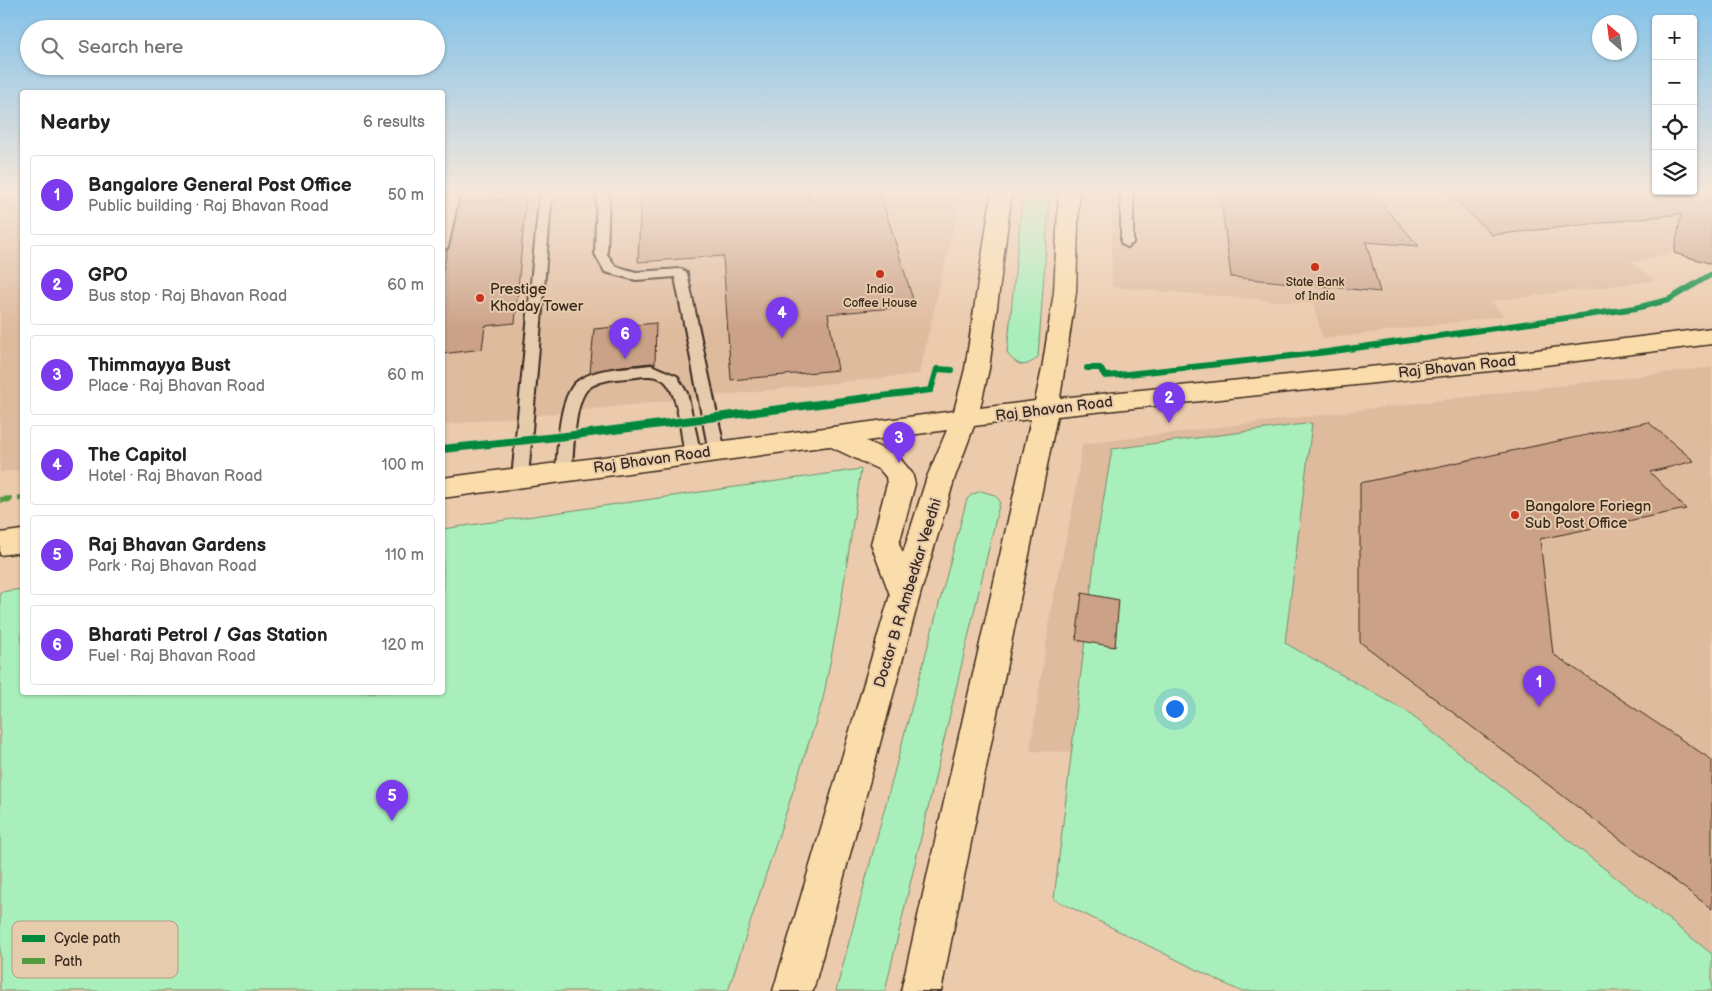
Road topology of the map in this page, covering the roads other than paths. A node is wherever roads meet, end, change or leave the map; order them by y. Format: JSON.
{"nodes":[{"id":1,"x":542,"y":237,"type":"edge"},
{"id":2,"x":602,"y":237,"type":"edge"},
{"id":3,"x":996,"y":237,"type":"edge"},
{"id":4,"x":1068,"y":237,"type":"edge"},
{"id":5,"x":1127,"y":237,"type":"edge"},
{"id":6,"x":1127,"y":243,"type":"dead end"},
{"id":7,"x":1712,"y":318,"type":"edge"},
{"id":8,"x":1712,"y":336,"type":"edge"},
{"id":9,"x":1666,"y":342,"type":"junction"},
{"id":10,"x":1046,"y":408,"type":"junction"},
{"id":11,"x":964,"y":420,"type":"junction"},
{"id":12,"x":833,"y":437,"type":"junction"},
{"id":13,"x":705,"y":454,"type":"junction"},
{"id":14,"x":564,"y":472,"type":"junction"},
{"id":15,"x":520,"y":478,"type":"junction"},
{"id":16,"x":445,"y":488,"type":"edge"},
{"id":17,"x":20,"y":541,"type":"edge"},
{"id":18,"x":0,"y":544,"type":"edge"},
{"id":19,"x":905,"y":595,"type":"junction"},
{"id":20,"x":793,"y":991,"type":"edge"},
{"id":21,"x":921,"y":991,"type":"edge"}],
"edges":[{"from":1,"to":15,"type":"lane"},
{"from":2,"to":13,"type":"lane"},
{"from":3,"to":11,"type":"main road","name":"Doctor B R Ambedkar Veedhi"},
{"from":4,"to":10,"type":"main road"},
{"from":5,"to":6,"type":"lane"},
{"from":7,"to":9,"type":"main road"},
{"from":8,"to":9,"type":"main road","name":"Raj Bhavan Road"},
{"from":9,"to":10,"type":"main road","name":"Raj Bhavan Road"},
{"from":10,"to":11,"type":"main road","name":"Raj Bhavan Road"},
{"from":10,"to":21,"type":"main road"},
{"from":11,"to":12,"type":"main road","name":"Raj Bhavan Road"},
{"from":11,"to":19,"type":"main road","name":"Doctor B R Ambedkar Veedhi"},
{"from":12,"to":13,"type":"main road","name":"Raj Bhavan Road"},
{"from":12,"to":19,"type":"main road"},
{"from":13,"to":14,"type":"main road","name":"Raj Bhavan Road"},
{"from":13,"to":14,"type":"lane"},
{"from":14,"to":15,"type":"main road","name":"Raj Bhavan Road"},
{"from":15,"to":16,"type":"main road","name":"Raj Bhavan Road"},
{"from":17,"to":18,"type":"main road"},
{"from":19,"to":20,"type":"main road","name":"Doctor B R Ambedkar Veedhi"}]}
